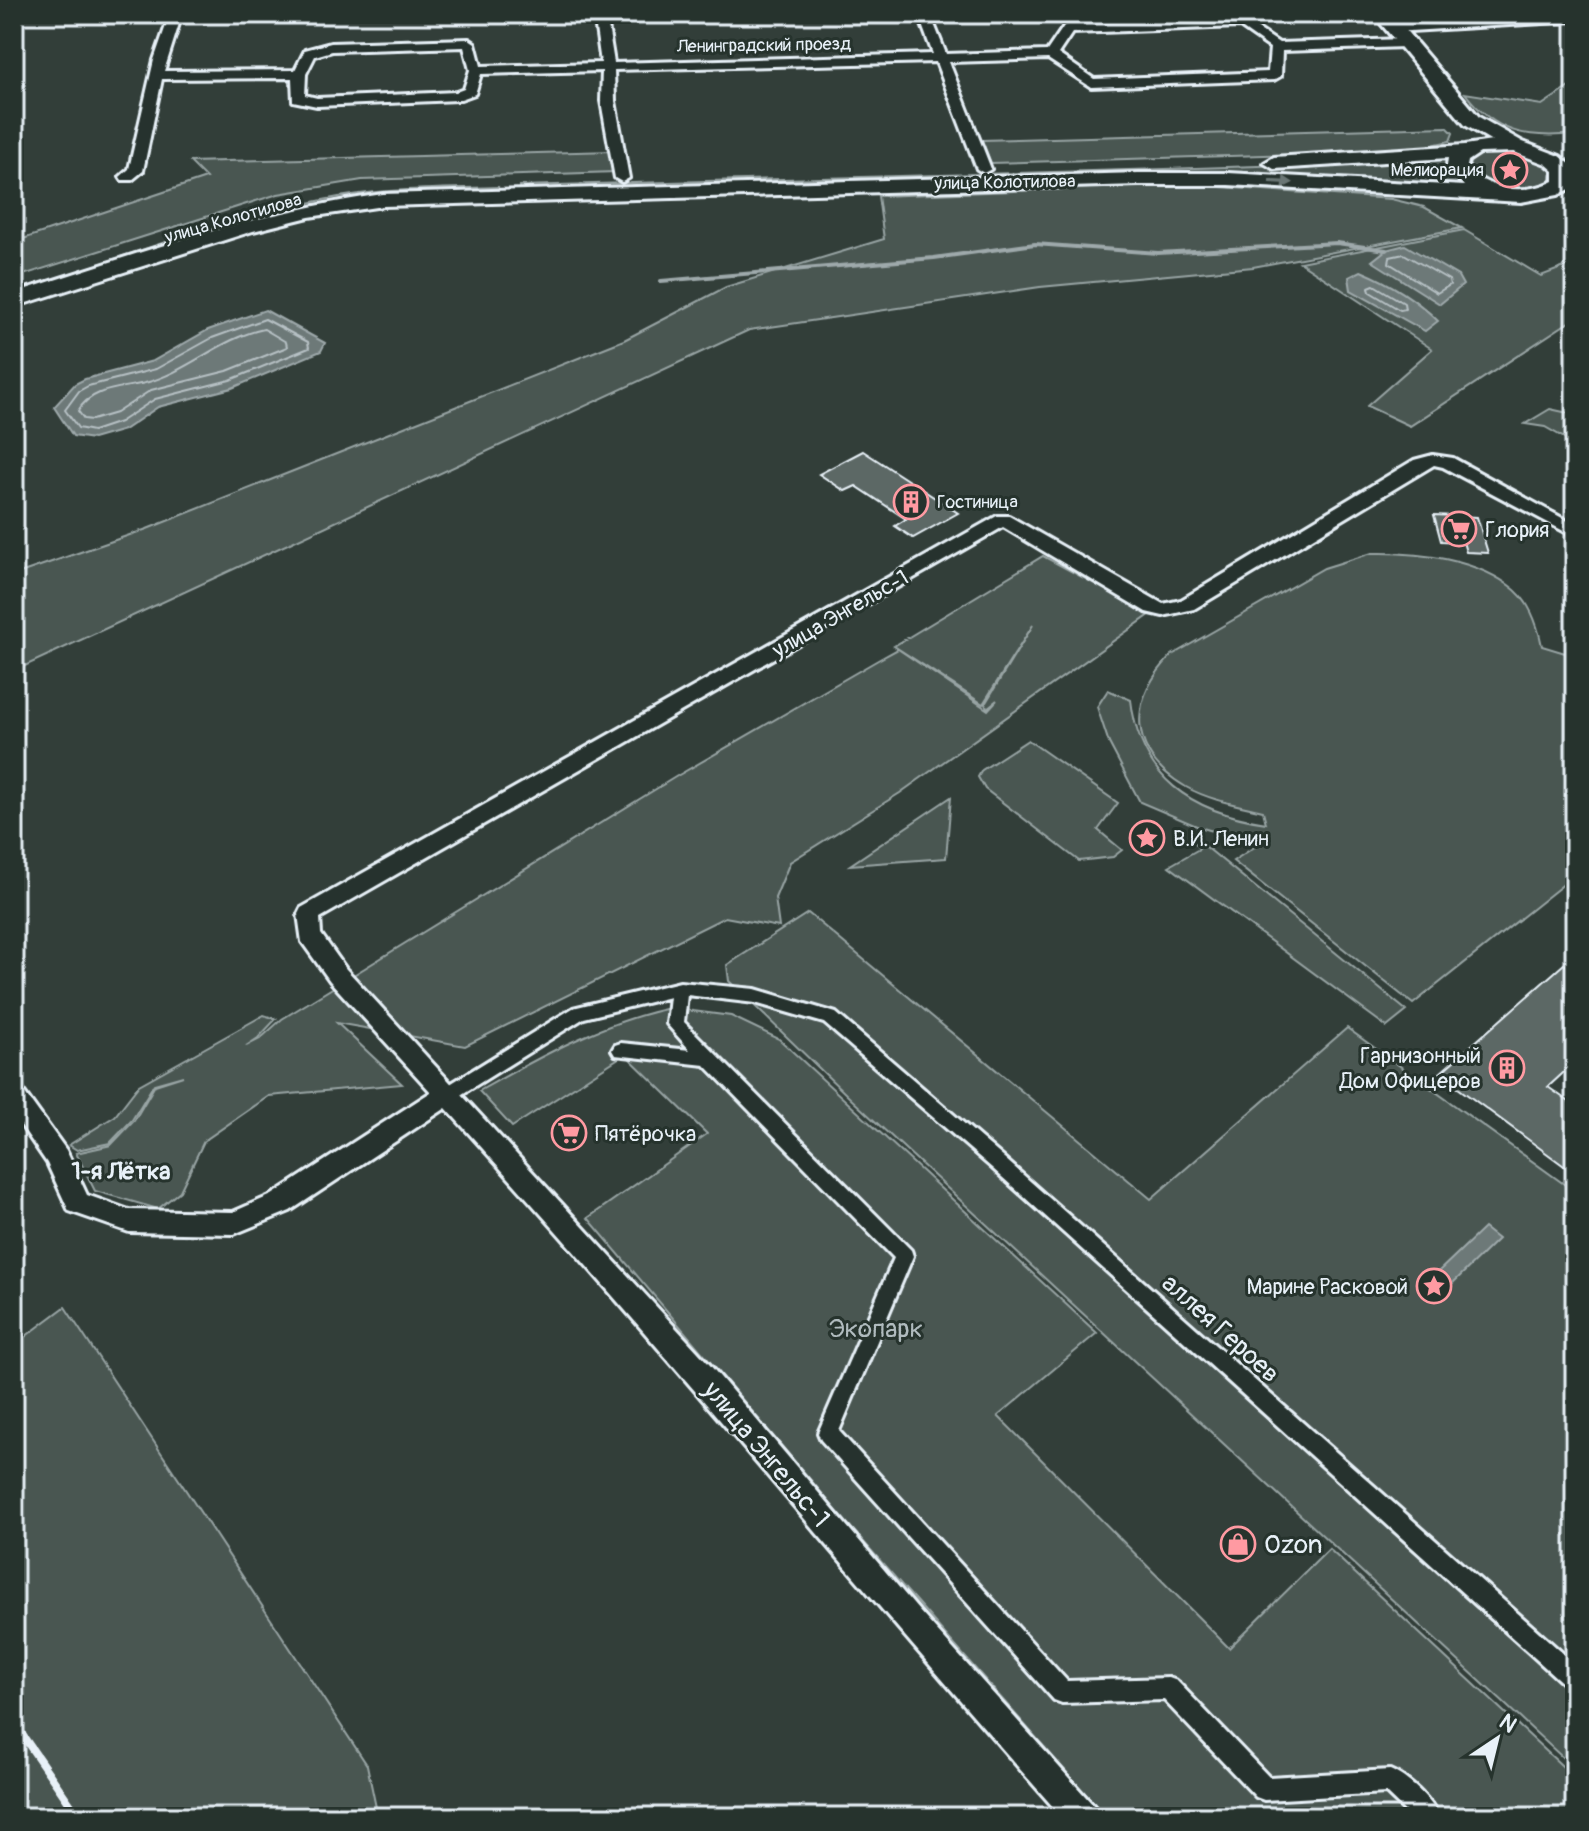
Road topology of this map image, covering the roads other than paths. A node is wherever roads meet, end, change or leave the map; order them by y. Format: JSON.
{"nodes":[{"id":1,"x":176,"y":14,"type":"edge"},
{"id":2,"x":600,"y":14,"type":"edge"},
{"id":3,"x":924,"y":14,"type":"edge"},
{"id":4,"x":1575,"y":17,"type":"edge"},
{"id":5,"x":1387,"y":21,"type":"edge"},
{"id":6,"x":1405,"y":43,"type":"junction"},
{"id":7,"x":1276,"y":47,"type":"junction"},
{"id":8,"x":1051,"y":55,"type":"junction"},
{"id":9,"x":939,"y":60,"type":"junction"},
{"id":10,"x":608,"y":65,"type":"junction"},
{"id":11,"x":476,"y":70,"type":"junction"},
{"id":12,"x":299,"y":74,"type":"junction"},
{"id":13,"x":159,"y":75,"type":"junction"},
{"id":14,"x":1456,"y":105,"type":"junction"},
{"id":15,"x":1518,"y":147,"type":"junction"},
{"id":16,"x":1468,"y":151,"type":"junction"},
{"id":17,"x":1559,"y":151,"type":"junction"},
{"id":18,"x":1575,"y":168,"type":"edge"},
{"id":19,"x":984,"y":169,"type":"junction"},
{"id":20,"x":127,"y":177,"type":"dead end"},
{"id":21,"x":622,"y":178,"type":"junction"},
{"id":22,"x":1575,"y":185,"type":"edge"},
{"id":23,"x":506,"y":188,"type":"junction"},
{"id":24,"x":1548,"y":193,"type":"junction"},
{"id":25,"x":1504,"y":194,"type":"junction"},
{"id":26,"x":1575,"y":195,"type":"edge"},
{"id":27,"x":14,"y":285,"type":"edge"},
{"id":28,"x":14,"y":300,"type":"edge"},
{"id":29,"x":1575,"y":532,"type":"edge"},
{"id":30,"x":680,"y":988,"type":"junction"},
{"id":31,"x":621,"y":1050,"type":"dead end"},
{"id":32,"x":710,"y":1059,"type":"junction"},
{"id":33,"x":448,"y":1094,"type":"junction"},
{"id":34,"x":14,"y":1096,"type":"edge"},
{"id":35,"x":1575,"y":1679,"type":"edge"},
{"id":36,"x":1083,"y":1817,"type":"edge"},
{"id":37,"x":1427,"y":1817,"type":"edge"}],
"edges":[{"from":1,"to":13,"type":"street"},
{"from":2,"to":10,"type":"street"},
{"from":3,"to":9,"type":"street"},
{"from":4,"to":5,"type":"street"},
{"from":5,"to":6,"type":"main road"},
{"from":6,"to":7,"type":"street"},
{"from":6,"to":14,"type":"main road"},
{"from":7,"to":8,"type":"street"},
{"from":7,"to":8,"type":"street"},
{"from":8,"to":9,"type":"street","name":"Ленинградский проезд"},
{"from":9,"to":10,"type":"street","name":"Ленинградский проезд"},
{"from":9,"to":19,"type":"street"},
{"from":10,"to":11,"type":"street","name":"Ленинградский проезд"},
{"from":10,"to":21,"type":"street"},
{"from":11,"to":12,"type":"street"},
{"from":11,"to":12,"type":"street"},
{"from":12,"to":13,"type":"street"},
{"from":13,"to":20,"type":"street"},
{"from":14,"to":15,"type":"main road"},
{"from":14,"to":16,"type":"main road"},
{"from":15,"to":16,"type":"main road","name":"улица Колотилова"},
{"from":15,"to":17,"type":"main road","name":"улица Колотилова"},
{"from":16,"to":19,"type":"main road","name":"улица Колотилова"},
{"from":16,"to":25,"type":"main road","name":"улица Колотилова"},
{"from":17,"to":18,"type":"main road","name":"улица Колотилова"},
{"from":17,"to":24,"type":"main road"},
{"from":19,"to":21,"type":"main road","name":"улица Колотилова"},
{"from":21,"to":23,"type":"main road","name":"улица Колотилова"},
{"from":22,"to":24,"type":"main road","name":"улица Колотилова"},
{"from":23,"to":25,"type":"main road","name":"улица Колотилова","one_way":true},
{"from":23,"to":27,"type":"main road","name":"улица Колотилова"},
{"from":23,"to":28,"type":"main road","name":"улица Колотилова"},
{"from":24,"to":25,"type":"main road","name":"улица Колотилова"},
{"from":24,"to":26,"type":"main road"},
{"from":29,"to":33,"type":"street","name":"улица Энгельс-1"},
{"from":30,"to":32,"type":"street"},
{"from":30,"to":33,"type":"street"},
{"from":30,"to":35,"type":"street","name":"аллея Героев"},
{"from":31,"to":32,"type":"street"},
{"from":32,"to":37,"type":"street"},
{"from":33,"to":34,"type":"street"},
{"from":33,"to":36,"type":"street","name":"улица Энгельс-1"}]}
